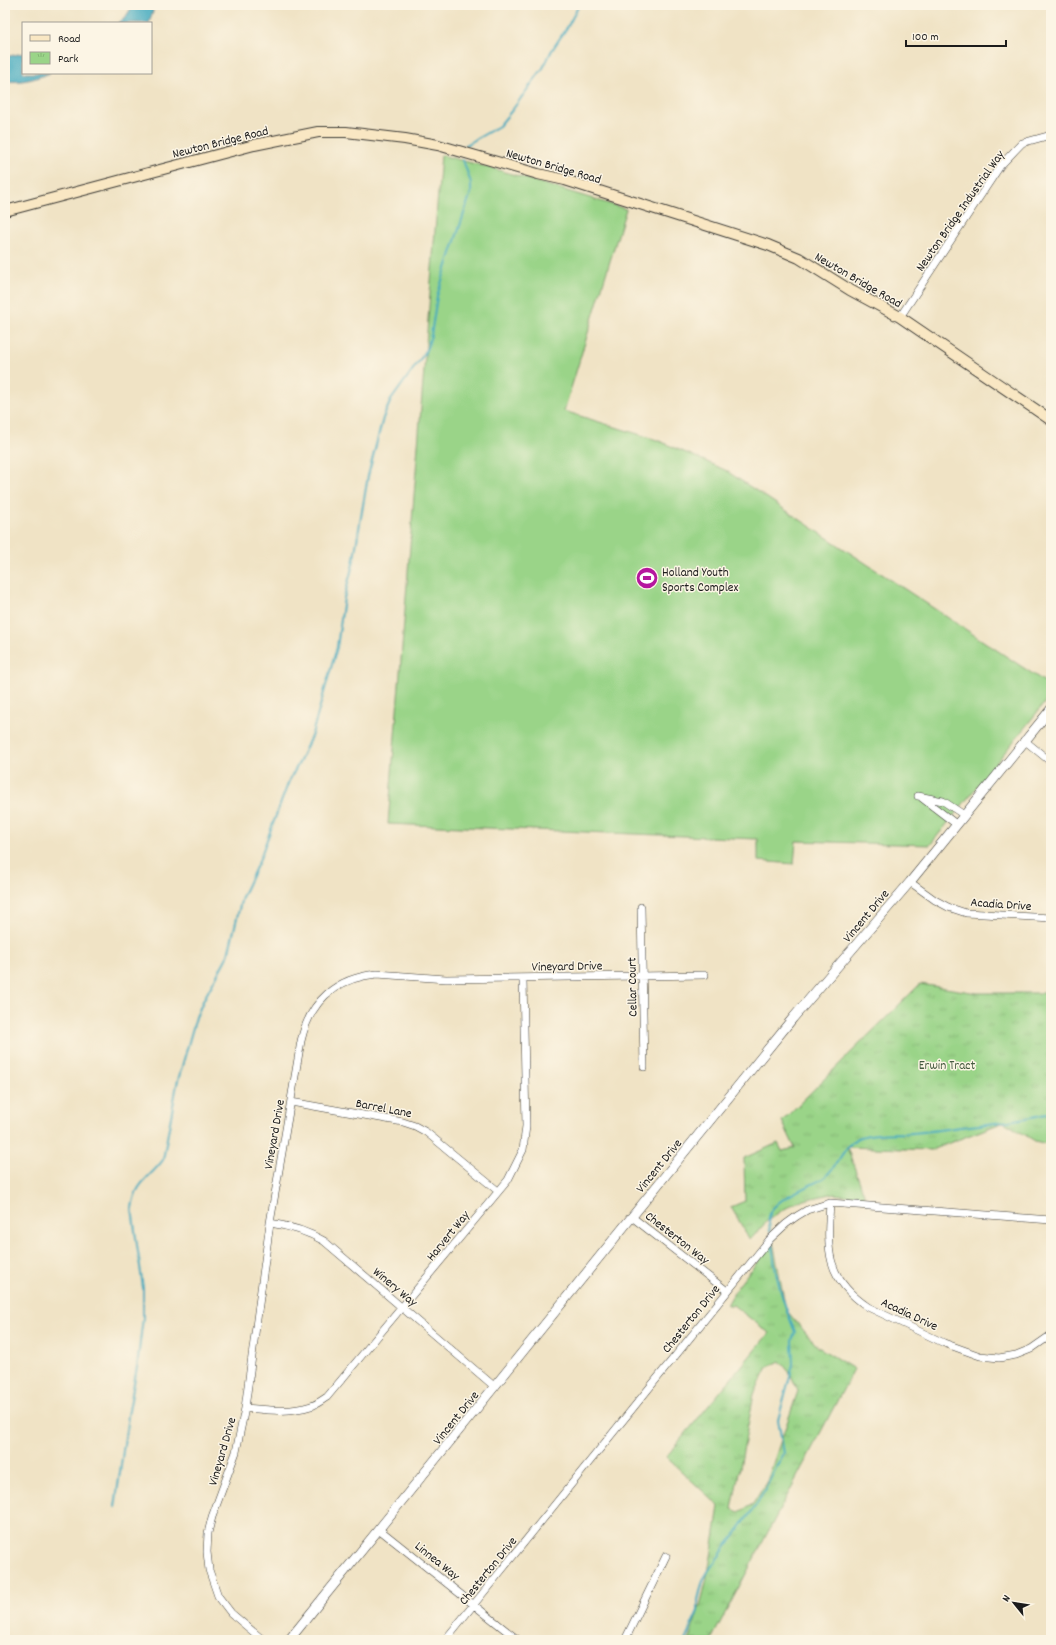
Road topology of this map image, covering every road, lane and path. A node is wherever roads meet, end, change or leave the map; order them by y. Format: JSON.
{"nodes":[{"id":1,"x":1051,"y":135,"type":"edge"},
{"id":2,"x":5,"y":211,"type":"edge"},
{"id":3,"x":900,"y":317,"type":"junction"},
{"id":4,"x":1051,"y":420,"type":"edge"},
{"id":5,"x":1051,"y":709,"type":"edge"},
{"id":6,"x":1024,"y":740,"type":"junction"},
{"id":7,"x":1051,"y":762,"type":"edge"},
{"id":8,"x":964,"y":815,"type":"junction"},
{"id":9,"x":956,"y":824,"type":"junction"},
{"id":10,"x":910,"y":882,"type":"junction"},
{"id":11,"x":641,"y":907,"type":"dead end"},
{"id":12,"x":1051,"y":918,"type":"edge"},
{"id":13,"x":643,"y":975,"type":"junction"},
{"id":14,"x":705,"y":975,"type":"dead end"},
{"id":15,"x":523,"y":978,"type":"junction"},
{"id":16,"x":644,"y":1067,"type":"dead end"},
{"id":17,"x":291,"y":1102,"type":"junction"},
{"id":18,"x":498,"y":1191,"type":"junction"},
{"id":19,"x":830,"y":1203,"type":"junction"},
{"id":20,"x":632,"y":1217,"type":"junction"},
{"id":21,"x":1051,"y":1220,"type":"edge"},
{"id":22,"x":270,"y":1223,"type":"junction"},
{"id":23,"x":727,"y":1291,"type":"junction"},
{"id":24,"x":403,"y":1307,"type":"junction"},
{"id":25,"x":1051,"y":1335,"type":"edge"},
{"id":26,"x":495,"y":1387,"type":"junction"},
{"id":27,"x":245,"y":1408,"type":"junction"},
{"id":28,"x":380,"y":1530,"type":"junction"},
{"id":29,"x":666,"y":1556,"type":"dead end"},
{"id":30,"x":474,"y":1605,"type":"junction"},
{"id":31,"x":263,"y":1640,"type":"edge"},
{"id":32,"x":290,"y":1640,"type":"edge"},
{"id":33,"x":445,"y":1640,"type":"edge"},
{"id":34,"x":518,"y":1640,"type":"edge"},
{"id":35,"x":625,"y":1640,"type":"edge"}],
"edges":[{"from":1,"to":3,"type":"street","name":"Newton Bridge Industrial Way"},
{"from":2,"to":3,"type":"main road","name":"Newton Bridge Road"},
{"from":3,"to":4,"type":"main road","name":"Newton Bridge Road"},
{"from":5,"to":6,"type":"street","name":"Vincent Drive"},
{"from":6,"to":7,"type":"street"},
{"from":6,"to":8,"type":"street","name":"Vincent Drive"},
{"from":8,"to":9,"type":"street","name":"Vincent Drive"},
{"from":8,"to":9,"type":"street"},
{"from":9,"to":10,"type":"street","name":"Vincent Drive"},
{"from":10,"to":12,"type":"street","name":"Acadia Drive"},
{"from":10,"to":20,"type":"street","name":"Vincent Drive"},
{"from":11,"to":13,"type":"street","name":"Cellar Court"},
{"from":13,"to":14,"type":"street","name":"Vineyard Drive"},
{"from":13,"to":15,"type":"street","name":"Vineyard Drive"},
{"from":13,"to":16,"type":"street","name":"Cellar Court"},
{"from":15,"to":17,"type":"street","name":"Vineyard Drive"},
{"from":15,"to":18,"type":"street","name":"Harvert Way"},
{"from":17,"to":18,"type":"street","name":"Barrel Lane"},
{"from":17,"to":22,"type":"street","name":"Vineyard Drive"},
{"from":18,"to":24,"type":"street","name":"Harvert Way"},
{"from":19,"to":21,"type":"street","name":"Chesterton Drive"},
{"from":19,"to":23,"type":"street","name":"Chesterton Drive"},
{"from":19,"to":25,"type":"street","name":"Acadia Drive"},
{"from":20,"to":23,"type":"street","name":"Chesterton Way"},
{"from":20,"to":26,"type":"street","name":"Vincent Drive"},
{"from":22,"to":24,"type":"street","name":"Winery Way"},
{"from":22,"to":27,"type":"street","name":"Vineyard Drive"},
{"from":23,"to":30,"type":"street","name":"Chesterton Drive"},
{"from":24,"to":26,"type":"street","name":"Winery Way"},
{"from":24,"to":27,"type":"street","name":"Harvert Way"},
{"from":26,"to":28,"type":"street","name":"Vincent Drive"},
{"from":27,"to":31,"type":"street","name":"Vineyard Drive"},
{"from":28,"to":30,"type":"street","name":"Linnea Way"},
{"from":28,"to":32,"type":"street","name":"Vincent Drive"},
{"from":29,"to":35,"type":"street"},
{"from":30,"to":33,"type":"street","name":"Chesterton Drive"},
{"from":30,"to":34,"type":"street","name":"Linnea Way"}]}
